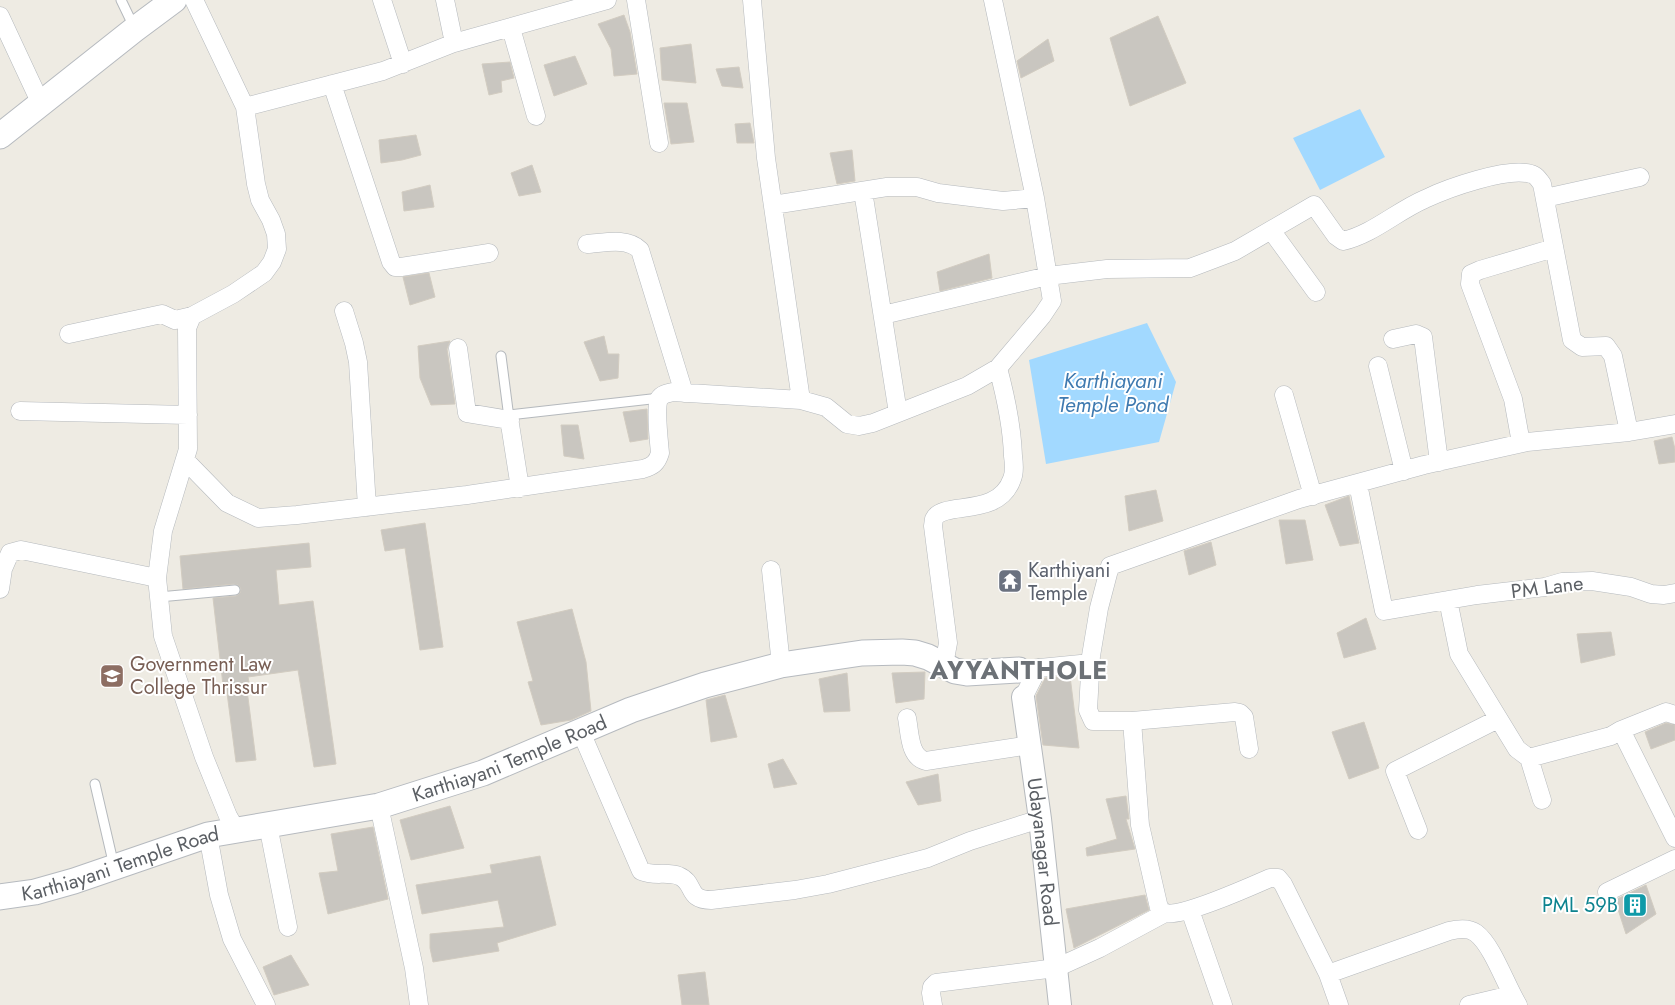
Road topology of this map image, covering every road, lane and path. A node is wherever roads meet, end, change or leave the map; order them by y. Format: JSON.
{"nodes":[{"id":1,"x":121,"y":0,"type":"edge"},
{"id":2,"x":174,"y":0,"type":"edge"},
{"id":3,"x":194,"y":0,"type":"edge"},
{"id":4,"x":382,"y":0,"type":"edge"},
{"id":5,"x":445,"y":0,"type":"edge"},
{"id":6,"x":607,"y":0,"type":"edge"},
{"id":7,"x":636,"y":0,"type":"edge"},
{"id":8,"x":752,"y":0,"type":"edge"},
{"id":9,"x":992,"y":0,"type":"edge"},
{"id":10,"x":0,"y":16,"type":"edge"},
{"id":11,"x":511,"y":28,"type":"junction"},
{"id":12,"x":135,"y":29,"type":"junction"},
{"id":13,"x":454,"y":43,"type":"junction"},
{"id":14,"x":403,"y":64,"type":"junction"},
{"id":15,"x":332,"y":84,"type":"junction"},
{"id":16,"x":41,"y":104,"type":"junction"},
{"id":17,"x":245,"y":107,"type":"junction"},
{"id":18,"x":536,"y":116,"type":"dead end"},
{"id":19,"x":0,"y":136,"type":"edge"},
{"id":20,"x":659,"y":143,"type":"dead end"},
{"id":21,"x":1640,"y":177,"type":"dead end"},
{"id":22,"x":863,"y":191,"type":"junction"},
{"id":23,"x":1035,"y":198,"type":"junction"},
{"id":24,"x":1545,"y":198,"type":"junction"},
{"id":25,"x":773,"y":205,"type":"junction"},
{"id":26,"x":1271,"y":230,"type":"junction"},
{"id":27,"x":588,"y":244,"type":"dead end"},
{"id":28,"x":1554,"y":248,"type":"junction"},
{"id":29,"x":489,"y":253,"type":"dead end"},
{"id":30,"x":1048,"y":276,"type":"junction"},
{"id":31,"x":1316,"y":292,"type":"dead end"},
{"id":32,"x":344,"y":311,"type":"dead end"},
{"id":33,"x":192,"y":316,"type":"junction"},
{"id":34,"x":883,"y":316,"type":"junction"},
{"id":35,"x":69,"y":334,"type":"dead end"},
{"id":36,"x":1393,"y":339,"type":"dead end"},
{"id":37,"x":458,"y":348,"type":"dead end"},
{"id":38,"x":501,"y":356,"type":"dead end"},
{"id":39,"x":1378,"y":366,"type":"dead end"},
{"id":40,"x":998,"y":368,"type":"junction"},
{"id":41,"x":684,"y":393,"type":"junction"},
{"id":42,"x":1284,"y":395,"type":"dead end"},
{"id":43,"x":660,"y":398,"type":"junction"},
{"id":44,"x":801,"y":400,"type":"junction"},
{"id":45,"x":20,"y":411,"type":"dead end"},
{"id":46,"x":898,"y":413,"type":"junction"},
{"id":47,"x":188,"y":415,"type":"junction"},
{"id":48,"x":509,"y":418,"type":"junction"},
{"id":49,"x":1675,"y":424,"type":"edge"},
{"id":50,"x":1630,"y":432,"type":"junction"},
{"id":51,"x":1521,"y":443,"type":"junction"},
{"id":52,"x":184,"y":460,"type":"junction"},
{"id":53,"x":1439,"y":462,"type":"junction"},
{"id":54,"x":1404,"y":471,"type":"junction"},
{"id":55,"x":1358,"y":484,"type":"junction"},
{"id":56,"x":520,"y":488,"type":"junction"},
{"id":57,"x":1313,"y":496,"type":"junction"},
{"id":58,"x":367,"y":506,"type":"junction"},
{"id":59,"x":5,"y":552,"type":"edge"},
{"id":60,"x":771,"y":570,"type":"dead end"},
{"id":61,"x":157,"y":578,"type":"junction"},
{"id":62,"x":0,"y":589,"type":"edge"},
{"id":63,"x":235,"y":590,"type":"dead end"},
{"id":64,"x":1675,"y":593,"type":"edge"},
{"id":65,"x":159,"y":597,"type":"junction"},
{"id":66,"x":1448,"y":600,"type":"junction"},
{"id":67,"x":1091,"y":663,"type":"junction"},
{"id":68,"x":781,"y":665,"type":"junction"},
{"id":69,"x":944,"y":665,"type":"junction"},
{"id":70,"x":1018,"y":670,"type":"junction"},
{"id":71,"x":1023,"y":697,"type":"junction"},
{"id":72,"x":1675,"y":715,"type":"edge"},
{"id":73,"x":907,"y":718,"type":"dead end"},
{"id":74,"x":1498,"y":719,"type":"junction"},
{"id":75,"x":1132,"y":721,"type":"junction"},
{"id":76,"x":1621,"y":730,"type":"junction"},
{"id":77,"x":581,"y":732,"type":"junction"},
{"id":78,"x":1030,"y":745,"type":"junction"},
{"id":79,"x":1248,"y":749,"type":"dead end"},
{"id":80,"x":1529,"y":758,"type":"junction"},
{"id":81,"x":95,"y":784,"type":"dead end"},
{"id":82,"x":1542,"y":800,"type":"dead end"},
{"id":83,"x":379,"y":806,"type":"junction"},
{"id":84,"x":1040,"y":819,"type":"junction"},
{"id":85,"x":268,"y":825,"type":"junction"},
{"id":86,"x":236,"y":830,"type":"junction"},
{"id":87,"x":1418,"y":830,"type":"dead end"},
{"id":88,"x":208,"y":835,"type":"junction"},
{"id":89,"x":1675,"y":838,"type":"edge"},
{"id":90,"x":1675,"y":859,"type":"edge"},
{"id":91,"x":114,"y":866,"type":"junction"},
{"id":92,"x":1607,"y":892,"type":"dead end"},
{"id":93,"x":0,"y":897,"type":"edge"},
{"id":94,"x":1190,"y":910,"type":"junction"},
{"id":95,"x":1165,"y":913,"type":"junction"},
{"id":96,"x":288,"y":927,"type":"dead end"},
{"id":97,"x":1056,"y":968,"type":"junction"},
{"id":98,"x":1328,"y":974,"type":"junction"},
{"id":99,"x":1515,"y":1000,"type":"edge"},
{"id":100,"x":1336,"y":1004,"type":"edge"},
{"id":101,"x":266,"y":1005,"type":"edge"},
{"id":102,"x":419,"y":1005,"type":"edge"},
{"id":103,"x":933,"y":1005,"type":"edge"},
{"id":104,"x":1060,"y":1005,"type":"edge"},
{"id":105,"x":1223,"y":1005,"type":"edge"},
{"id":106,"x":1469,"y":1005,"type":"edge"}],
"edges":[{"from":1,"to":12,"type":"lane"},
{"from":2,"to":12,"type":"main road"},
{"from":3,"to":17,"type":"street"},
{"from":4,"to":14,"type":"street"},
{"from":5,"to":13,"type":"street"},
{"from":6,"to":11,"type":"street"},
{"from":7,"to":20,"type":"street"},
{"from":8,"to":25,"type":"street"},
{"from":9,"to":23,"type":"street"},
{"from":10,"to":16,"type":"street"},
{"from":11,"to":13,"type":"street"},
{"from":11,"to":18,"type":"street"},
{"from":12,"to":16,"type":"main road"},
{"from":13,"to":14,"type":"street"},
{"from":14,"to":15,"type":"street"},
{"from":15,"to":17,"type":"street"},
{"from":15,"to":29,"type":"street"},
{"from":16,"to":19,"type":"main road"},
{"from":17,"to":33,"type":"street"},
{"from":21,"to":24,"type":"street"},
{"from":22,"to":23,"type":"street"},
{"from":22,"to":25,"type":"street"},
{"from":22,"to":34,"type":"street"},
{"from":23,"to":30,"type":"street"},
{"from":24,"to":26,"type":"street"},
{"from":24,"to":28,"type":"street"},
{"from":25,"to":44,"type":"street"},
{"from":26,"to":30,"type":"street"},
{"from":26,"to":31,"type":"street"},
{"from":27,"to":41,"type":"street"},
{"from":28,"to":50,"type":"street"},
{"from":28,"to":51,"type":"street"},
{"from":30,"to":34,"type":"street"},
{"from":30,"to":40,"type":"street"},
{"from":32,"to":58,"type":"street"},
{"from":33,"to":35,"type":"street"},
{"from":33,"to":47,"type":"street"},
{"from":34,"to":46,"type":"street"},
{"from":36,"to":53,"type":"street"},
{"from":37,"to":48,"type":"street"},
{"from":38,"to":48,"type":"lane"},
{"from":39,"to":54,"type":"street"},
{"from":40,"to":46,"type":"street"},
{"from":40,"to":69,"type":"street"},
{"from":41,"to":43,"type":"street"},
{"from":41,"to":44,"type":"street"},
{"from":42,"to":57,"type":"street"},
{"from":43,"to":48,"type":"lane"},
{"from":43,"to":56,"type":"street"},
{"from":44,"to":46,"type":"street"},
{"from":45,"to":47,"type":"street"},
{"from":47,"to":52,"type":"street"},
{"from":48,"to":56,"type":"street"},
{"from":49,"to":50,"type":"street"},
{"from":50,"to":51,"type":"street"},
{"from":51,"to":53,"type":"street"},
{"from":52,"to":58,"type":"street"},
{"from":52,"to":61,"type":"street"},
{"from":53,"to":54,"type":"street"},
{"from":54,"to":55,"type":"street"},
{"from":55,"to":57,"type":"street"},
{"from":55,"to":66,"type":"street","name":"PM Lane"},
{"from":56,"to":58,"type":"street"},
{"from":57,"to":67,"type":"street"},
{"from":59,"to":61,"type":"street"},
{"from":59,"to":62,"type":"street"},
{"from":60,"to":68,"type":"street"},
{"from":61,"to":65,"type":"street"},
{"from":63,"to":65,"type":"lane"},
{"from":64,"to":66,"type":"street","name":"PM Lane"},
{"from":65,"to":86,"type":"street"},
{"from":66,"to":74,"type":"street"},
{"from":67,"to":70,"type":"street"},
{"from":67,"to":75,"type":"street"},
{"from":68,"to":69,"type":"main road","name":"Karthiayani Temple Road"},
{"from":68,"to":77,"type":"main road","name":"Karthiayani Temple Road"},
{"from":69,"to":70,"type":"main road","name":"Karthiayani Temple Road"},
{"from":70,"to":71,"type":"street"},
{"from":70,"to":71,"type":"street"},
{"from":71,"to":78,"type":"street","name":"Udayanagar Road"},
{"from":72,"to":76,"type":"street"},
{"from":73,"to":78,"type":"street"},
{"from":74,"to":80,"type":"street"},
{"from":74,"to":87,"type":"street"},
{"from":75,"to":79,"type":"street"},
{"from":75,"to":95,"type":"street"},
{"from":76,"to":80,"type":"street"},
{"from":76,"to":89,"type":"street"},
{"from":77,"to":83,"type":"main road","name":"Karthiayani Temple Road"},
{"from":77,"to":84,"type":"street"},
{"from":78,"to":84,"type":"street","name":"Udayanagar Road"},
{"from":80,"to":82,"type":"street"},
{"from":81,"to":91,"type":"lane"},
{"from":83,"to":85,"type":"main road","name":"Karthiayani Temple Road"},
{"from":83,"to":102,"type":"street"},
{"from":84,"to":97,"type":"street","name":"Udayanagar Road"},
{"from":85,"to":86,"type":"main road","name":"Karthiayani Temple Road"},
{"from":85,"to":96,"type":"street"},
{"from":86,"to":88,"type":"main road","name":"Karthiayani Temple Road"},
{"from":88,"to":91,"type":"main road","name":"Karthiayani Temple Road"},
{"from":88,"to":101,"type":"street"},
{"from":90,"to":92,"type":"street"},
{"from":91,"to":93,"type":"main road","name":"Karthiayani Temple Road"},
{"from":94,"to":95,"type":"street"},
{"from":94,"to":98,"type":"street"},
{"from":94,"to":105,"type":"street"},
{"from":95,"to":97,"type":"street"},
{"from":97,"to":103,"type":"street"},
{"from":97,"to":104,"type":"street","name":"Udayanagar Road"},
{"from":98,"to":99,"type":"street"},
{"from":98,"to":100,"type":"street"},
{"from":99,"to":106,"type":"street"}]}
